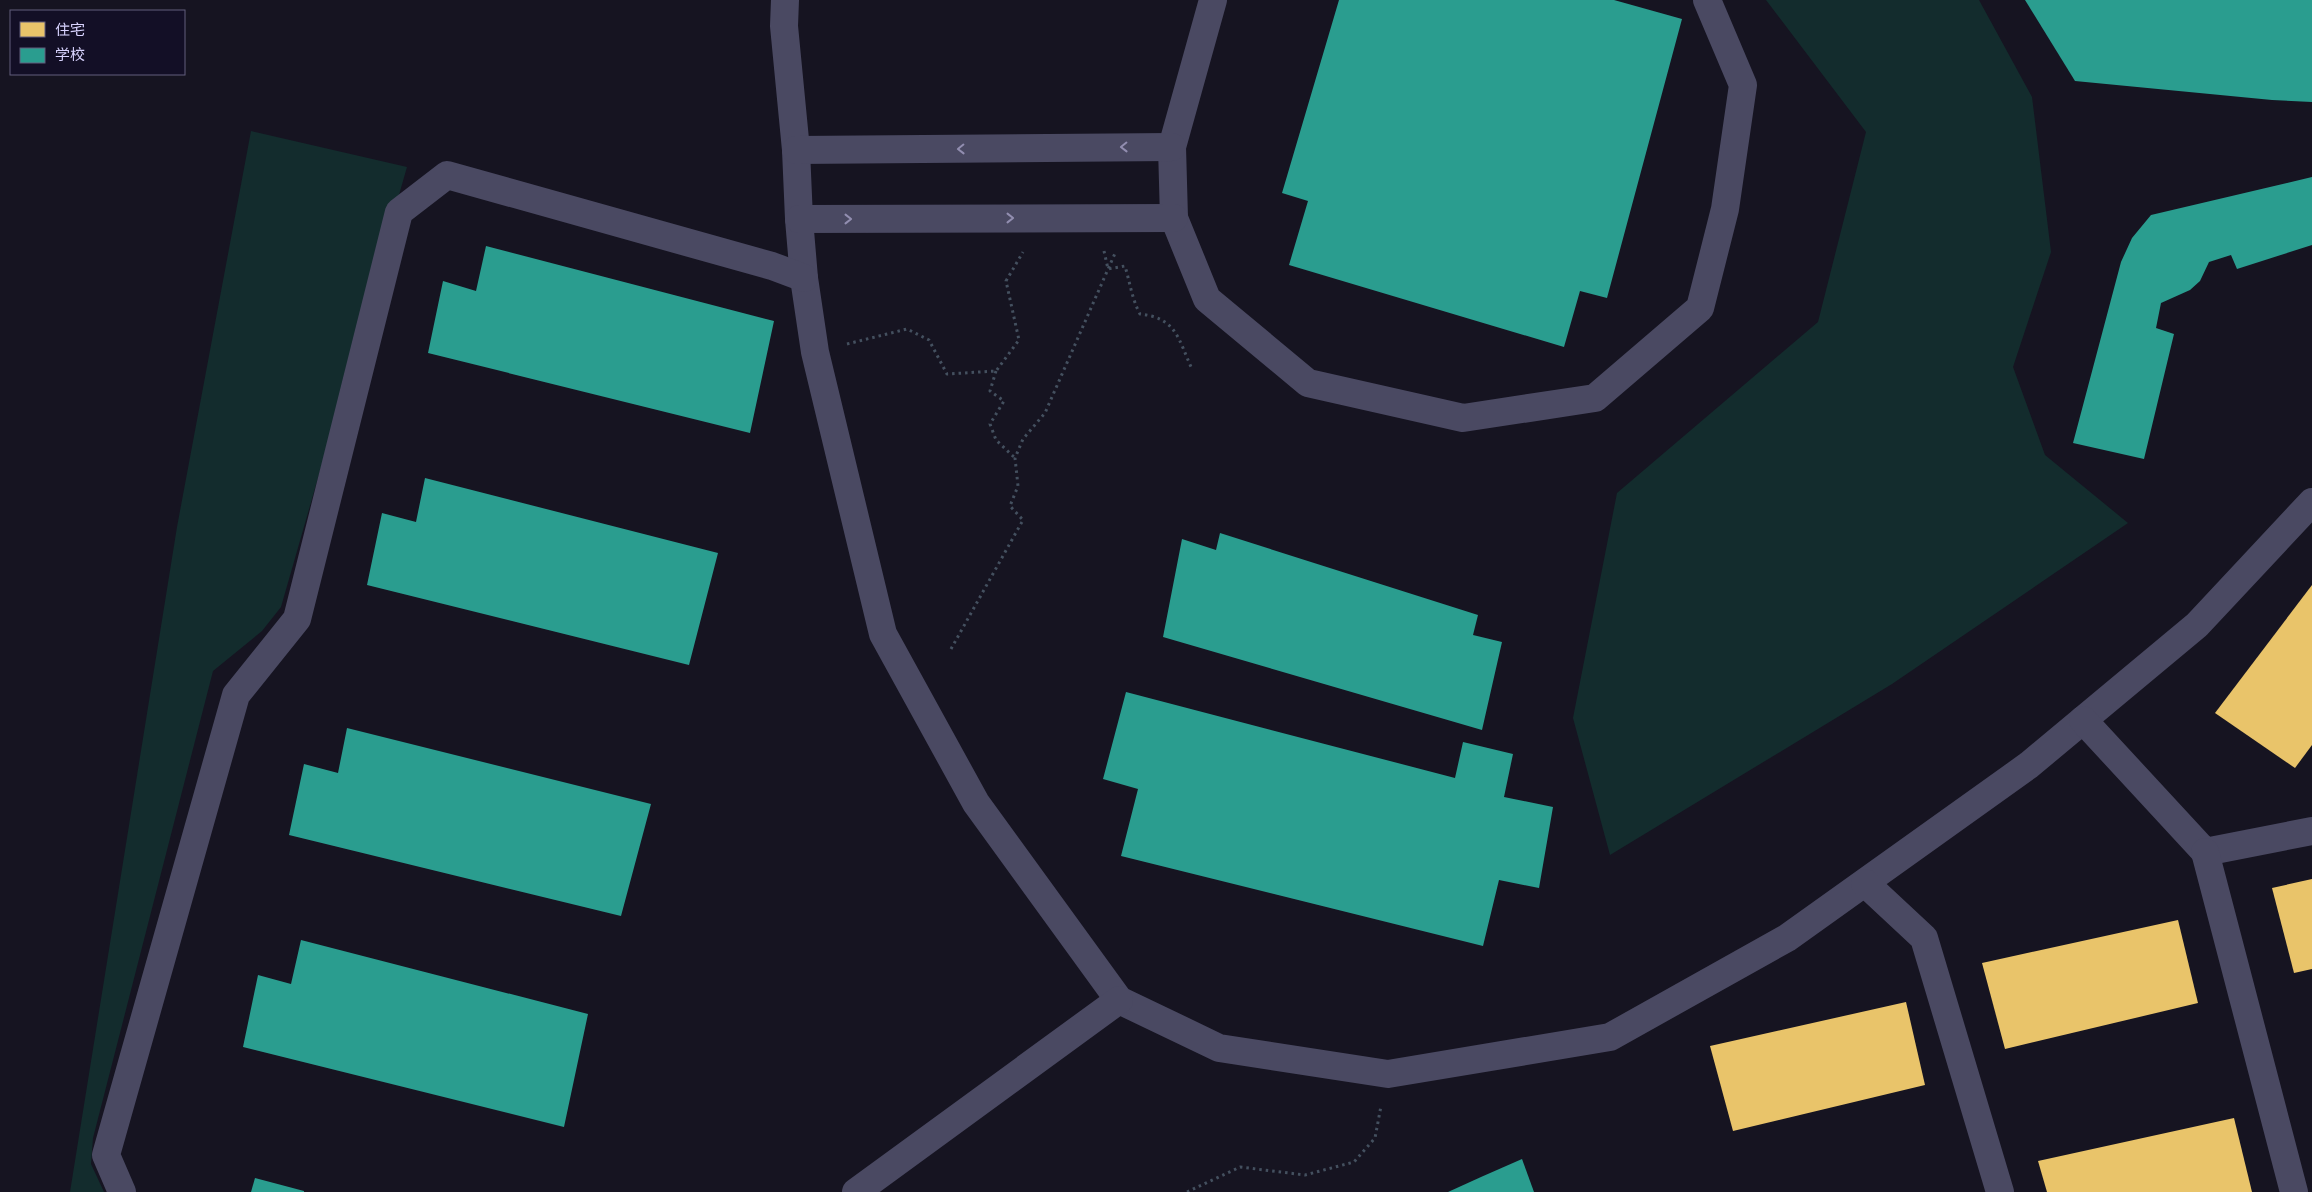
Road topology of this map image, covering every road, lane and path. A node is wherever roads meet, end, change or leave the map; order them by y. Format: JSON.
{"nodes":[{"id":1,"x":786,"y":0,"type":"edge"},
{"id":2,"x":1213,"y":0,"type":"edge"},
{"id":3,"x":1707,"y":0,"type":"edge"},
{"id":4,"x":1172,"y":146,"type":"junction"},
{"id":5,"x":796,"y":150,"type":"junction"},
{"id":6,"x":1042,"y":218,"type":"junction"},
{"id":7,"x":1097,"y":218,"type":"junction"},
{"id":8,"x":1174,"y":218,"type":"junction"},
{"id":9,"x":799,"y":219,"type":"junction"},
{"id":10,"x":1131,"y":219,"type":"junction"},
{"id":11,"x":1108,"y":269,"type":"junction"},
{"id":12,"x":804,"y":278,"type":"junction"},
{"id":13,"x":815,"y":352,"type":"junction"},
{"id":14,"x":1192,"y":369,"type":"dead end"},
{"id":15,"x":996,"y":371,"type":"junction"},
{"id":16,"x":1015,"y":458,"type":"junction"},
{"id":17,"x":2312,"y":502,"type":"edge"},
{"id":18,"x":951,"y":649,"type":"dead end"},
{"id":19,"x":2084,"y":720,"type":"junction"},
{"id":20,"x":2312,"y":831,"type":"edge"},
{"id":21,"x":2204,"y":852,"type":"junction"},
{"id":22,"x":1865,"y":883,"type":"junction"},
{"id":23,"x":1119,"y":1000,"type":"junction"},
{"id":24,"x":1388,"y":1074,"type":"junction"},
{"id":25,"x":122,"y":1192,"type":"edge"},
{"id":26,"x":856,"y":1192,"type":"edge"},
{"id":27,"x":1187,"y":1192,"type":"edge"},
{"id":28,"x":2000,"y":1192,"type":"edge"},
{"id":29,"x":2294,"y":1192,"type":"edge"}],
"edges":[{"from":1,"to":5,"type":"street"},
{"from":2,"to":4,"type":"street"},
{"from":3,"to":8,"type":"street"},
{"from":4,"to":5,"type":"street","one_way":true},
{"from":4,"to":8,"type":"street"},
{"from":5,"to":9,"type":"street"},
{"from":6,"to":7,"type":"street"},
{"from":9,"to":6,"type":"street","one_way":true},
{"from":6,"to":15,"type":"path"},
{"from":7,"to":10,"type":"street"},
{"from":7,"to":11,"type":"path"},
{"from":8,"to":10,"type":"street"},
{"from":9,"to":12,"type":"street"},
{"from":10,"to":11,"type":"path"},
{"from":11,"to":14,"type":"path"},
{"from":11,"to":16,"type":"path"},
{"from":12,"to":13,"type":"street"},
{"from":12,"to":25,"type":"street"},
{"from":13,"to":15,"type":"path"},
{"from":13,"to":23,"type":"street"},
{"from":15,"to":16,"type":"path"},
{"from":16,"to":18,"type":"path"},
{"from":17,"to":19,"type":"street"},
{"from":19,"to":21,"type":"street"},
{"from":19,"to":22,"type":"street"},
{"from":20,"to":21,"type":"street"},
{"from":21,"to":29,"type":"street"},
{"from":22,"to":24,"type":"street"},
{"from":22,"to":28,"type":"street"},
{"from":23,"to":24,"type":"street"},
{"from":23,"to":26,"type":"street"},
{"from":24,"to":27,"type":"path"}]}
